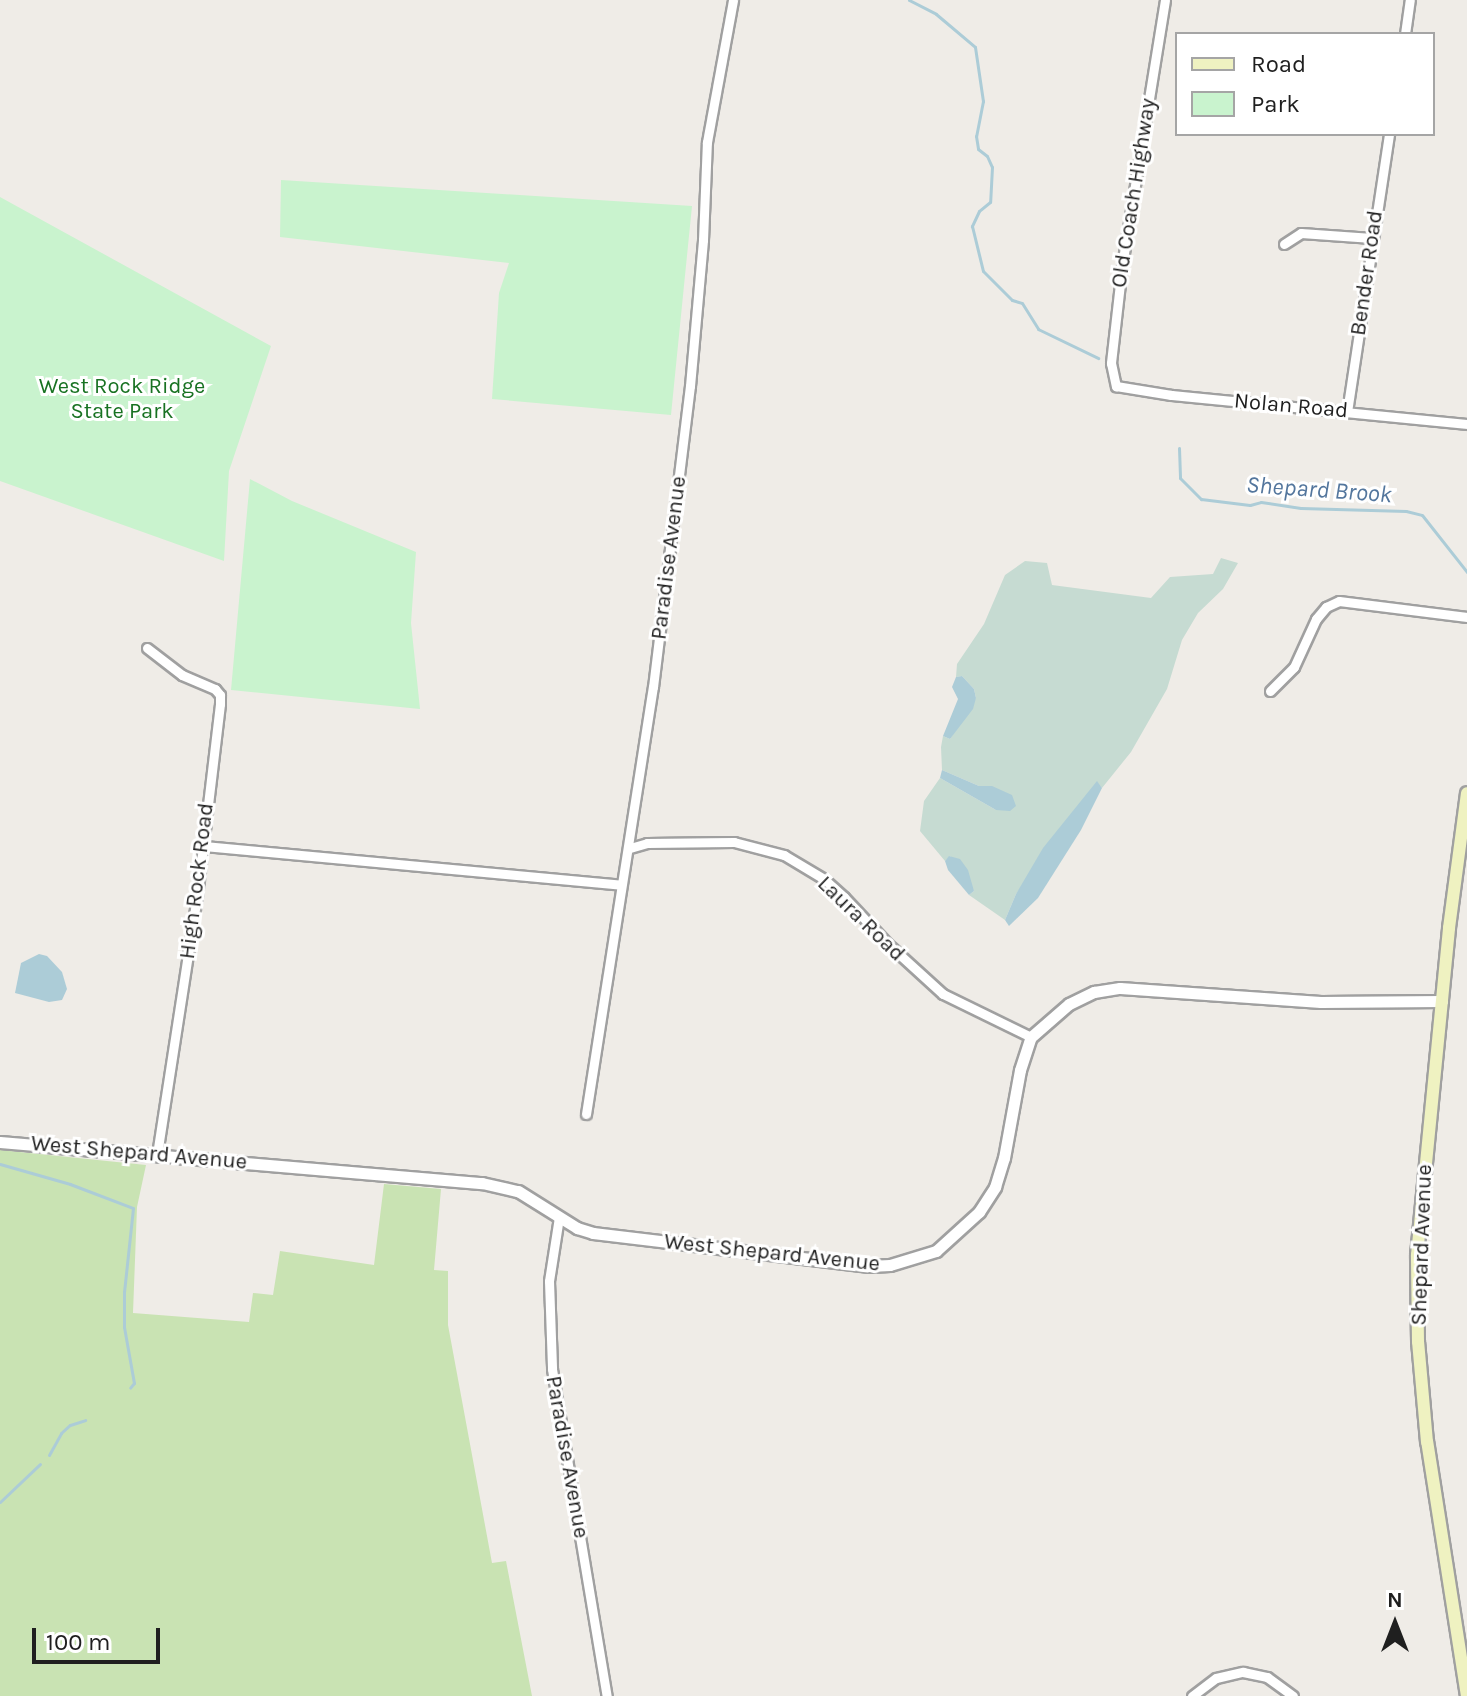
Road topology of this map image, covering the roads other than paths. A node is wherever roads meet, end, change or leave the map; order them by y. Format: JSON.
{"nodes":[{"id":1,"x":733,"y":0,"type":"edge"},
{"id":2,"x":1165,"y":0,"type":"edge"},
{"id":3,"x":1410,"y":0,"type":"edge"},
{"id":4,"x":1405,"y":32,"type":"edge"},
{"id":5,"x":1389,"y":136,"type":"edge"},
{"id":6,"x":1372,"y":238,"type":"junction"},
{"id":7,"x":1284,"y":244,"type":"dead end"},
{"id":8,"x":1116,"y":386,"type":"joint"},
{"id":9,"x":1347,"y":412,"type":"junction"},
{"id":10,"x":1467,"y":424,"type":"edge"},
{"id":11,"x":1467,"y":617,"type":"edge"},
{"id":12,"x":147,"y":648,"type":"dead end"},
{"id":13,"x":1270,"y":691,"type":"dead end"},
{"id":14,"x":1467,"y":793,"type":"edge"},
{"id":15,"x":204,"y":846,"type":"junction"},
{"id":16,"x":630,"y":848,"type":"junction"},
{"id":17,"x":621,"y":885,"type":"junction"},
{"id":18,"x":1442,"y":1001,"type":"junction"},
{"id":19,"x":1031,"y":1037,"type":"junction"},
{"id":20,"x":586,"y":1114,"type":"dead end"},
{"id":21,"x":0,"y":1142,"type":"edge"},
{"id":22,"x":157,"y":1155,"type":"junction"},
{"id":23,"x":559,"y":1217,"type":"junction"},
{"id":24,"x":607,"y":1696,"type":"edge"},
{"id":25,"x":1192,"y":1696,"type":"edge"},
{"id":26,"x":1293,"y":1696,"type":"edge"},
{"id":27,"x":1467,"y":1696,"type":"edge"}],
"edges":[{"from":1,"to":16,"type":"street","name":"Paradise Avenue"},
{"from":2,"to":8,"type":"street","name":"Old Coach Highway"},
{"from":3,"to":4,"type":"street"},
{"from":5,"to":6,"type":"street","name":"Bender Road"},
{"from":6,"to":7,"type":"street"},
{"from":6,"to":9,"type":"street","name":"Bender Road"},
{"from":8,"to":9,"type":"street","name":"Nolan Road"},
{"from":9,"to":10,"type":"street","name":"Nolan Road"},
{"from":11,"to":13,"type":"street"},
{"from":12,"to":15,"type":"street","name":"High Rock Road"},
{"from":14,"to":18,"type":"main road","name":"Shepard Avenue"},
{"from":15,"to":17,"type":"street"},
{"from":15,"to":22,"type":"street","name":"High Rock Road"},
{"from":16,"to":17,"type":"street","name":"Paradise Avenue"},
{"from":16,"to":19,"type":"street","name":"Laura Road"},
{"from":17,"to":20,"type":"street","name":"Paradise Avenue"},
{"from":18,"to":19,"type":"street"},
{"from":18,"to":27,"type":"main road","name":"Shepard Avenue"},
{"from":19,"to":23,"type":"street","name":"West Shepard Avenue"},
{"from":21,"to":22,"type":"street","name":"West Shepard Avenue"},
{"from":22,"to":23,"type":"street","name":"West Shepard Avenue"},
{"from":23,"to":24,"type":"street","name":"Paradise Avenue"},
{"from":25,"to":26,"type":"street"}]}
